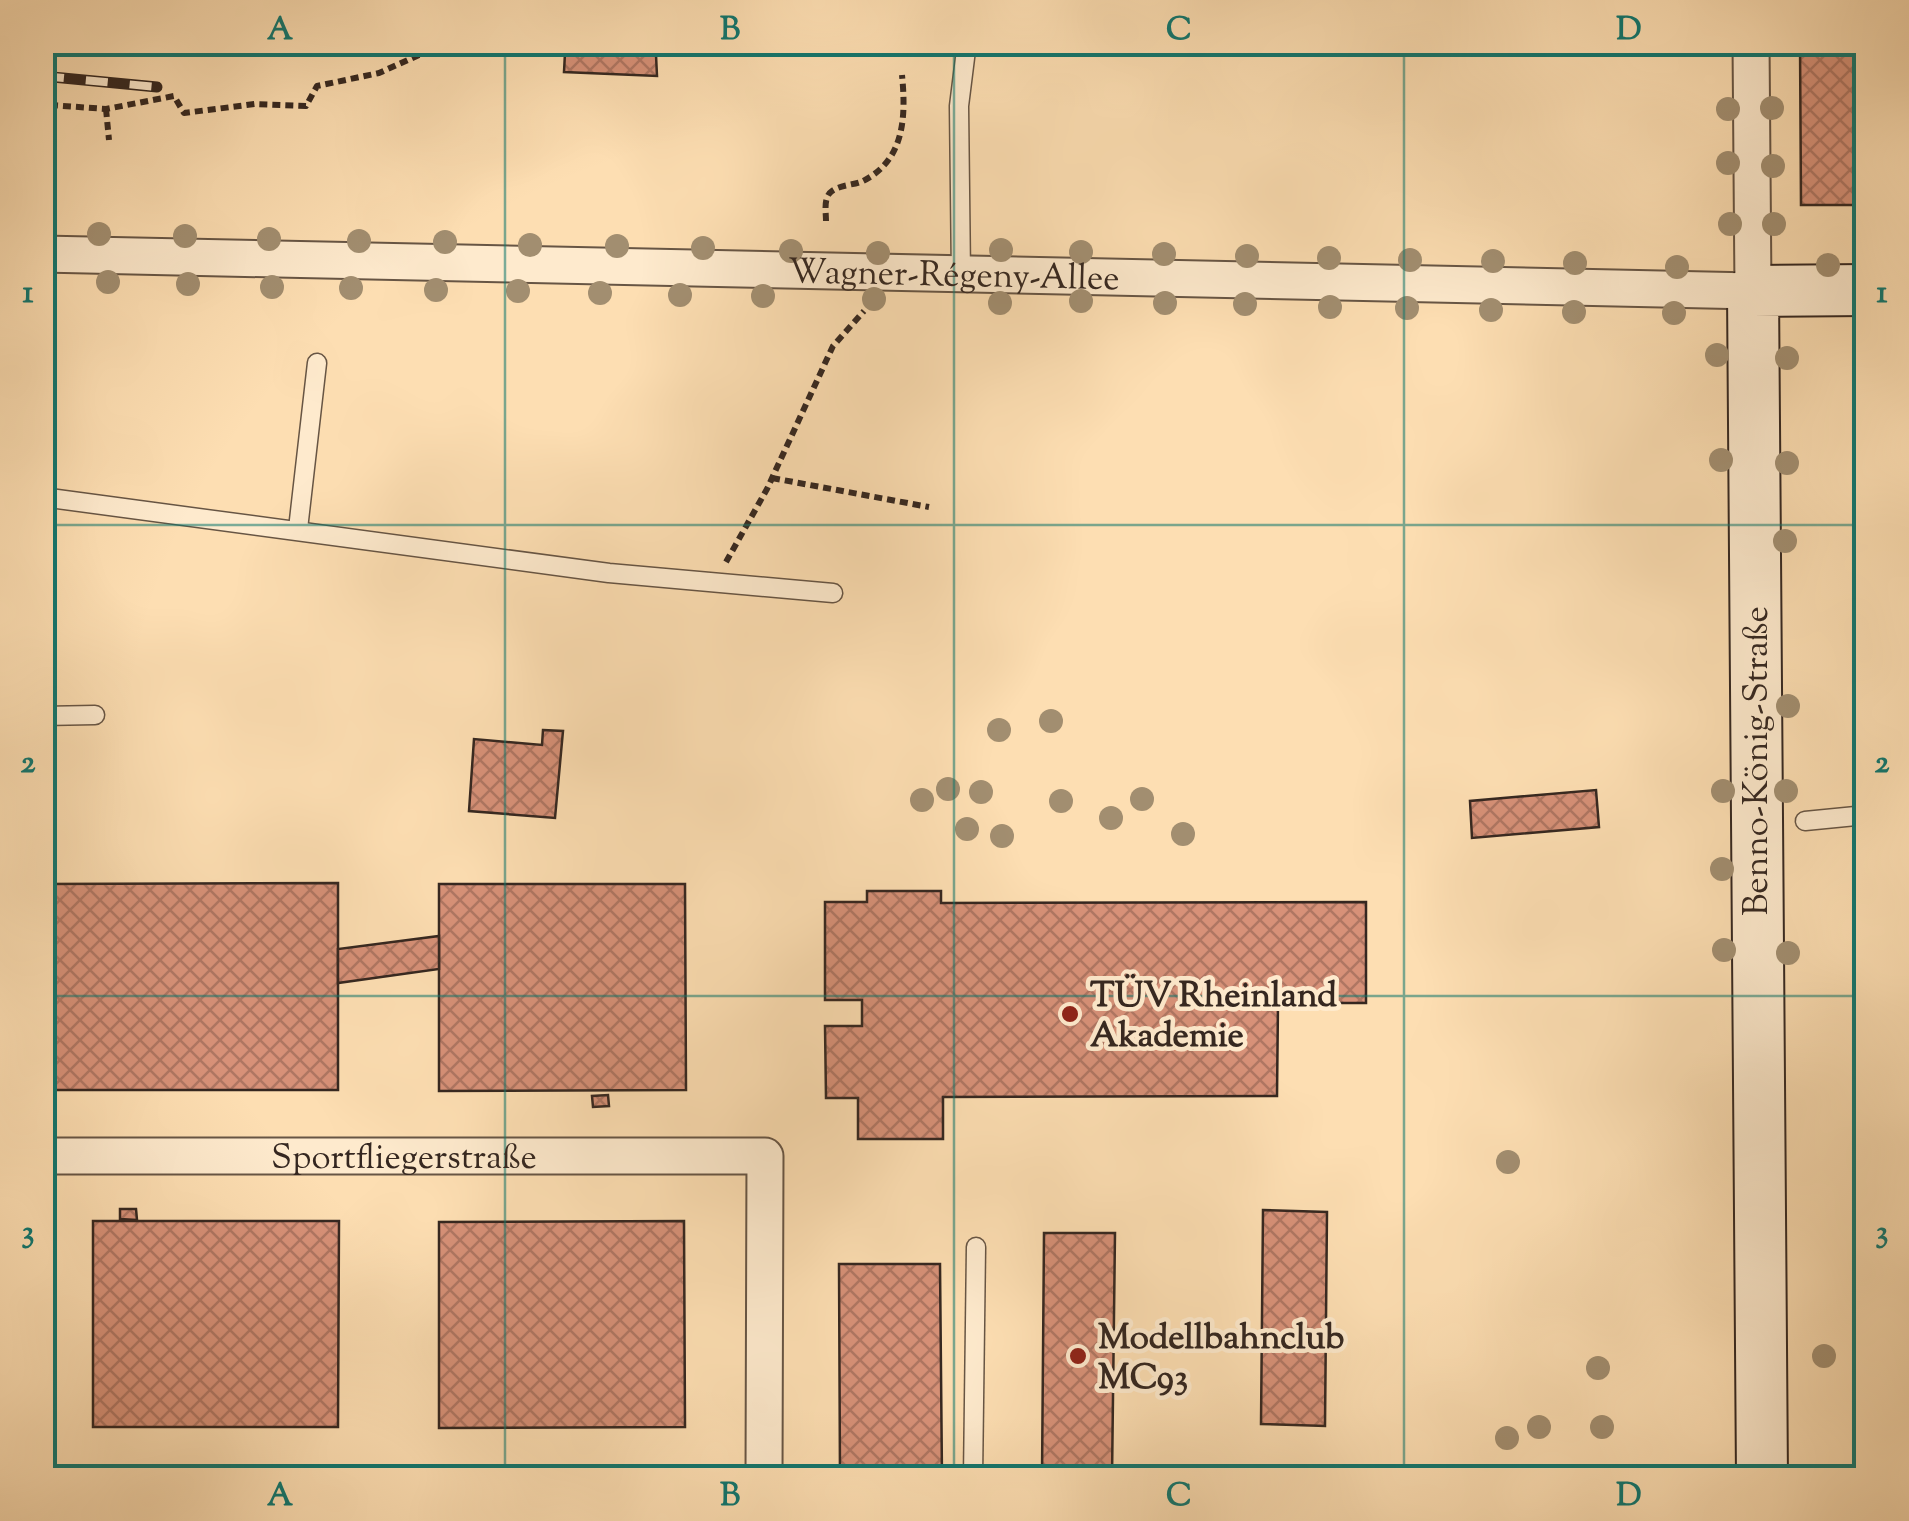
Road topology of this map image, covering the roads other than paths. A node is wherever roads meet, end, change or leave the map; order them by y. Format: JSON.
{"nodes":[{"id":1,"x":967,"y":42,"type":"edge"},
{"id":2,"x":1751,"y":42,"type":"edge"},
{"id":3,"x":42,"y":254,"type":"edge"},
{"id":4,"x":961,"y":276,"type":"junction"},
{"id":5,"x":1866,"y":290,"type":"edge"},
{"id":6,"x":1753,"y":291,"type":"junction"},
{"id":7,"x":317,"y":363,"type":"dead end"},
{"id":8,"x":42,"y":498,"type":"edge"},
{"id":9,"x":298,"y":529,"type":"junction"},
{"id":10,"x":833,"y":594,"type":"dead end"},
{"id":11,"x":42,"y":716,"type":"edge"},
{"id":12,"x":95,"y":716,"type":"dead end"},
{"id":13,"x":1866,"y":815,"type":"edge"},
{"id":14,"x":1805,"y":821,"type":"dead end"},
{"id":15,"x":42,"y":1156,"type":"edge"},
{"id":16,"x":976,"y":1247,"type":"dead end"},
{"id":17,"x":764,"y":1478,"type":"edge"},
{"id":18,"x":974,"y":1478,"type":"edge"},
{"id":19,"x":1762,"y":1478,"type":"edge"}],
"edges":[{"from":1,"to":4,"type":"lane"},
{"from":2,"to":6,"type":"street","name":"Benno-König-Straße"},
{"from":3,"to":4,"type":"street","name":"Wagner-Régeny-Allee"},
{"from":4,"to":6,"type":"street","name":"Wagner-Régeny-Allee"},
{"from":5,"to":6,"type":"street","name":"Wagner-Régeny-Allee"},
{"from":6,"to":19,"type":"street","name":"Benno-König-Straße"},
{"from":7,"to":9,"type":"lane"},
{"from":8,"to":9,"type":"lane"},
{"from":9,"to":10,"type":"lane"},
{"from":11,"to":12,"type":"lane"},
{"from":13,"to":14,"type":"lane"},
{"from":15,"to":17,"type":"street","name":"Sportfliegerstraße"},
{"from":16,"to":18,"type":"lane"}]}
